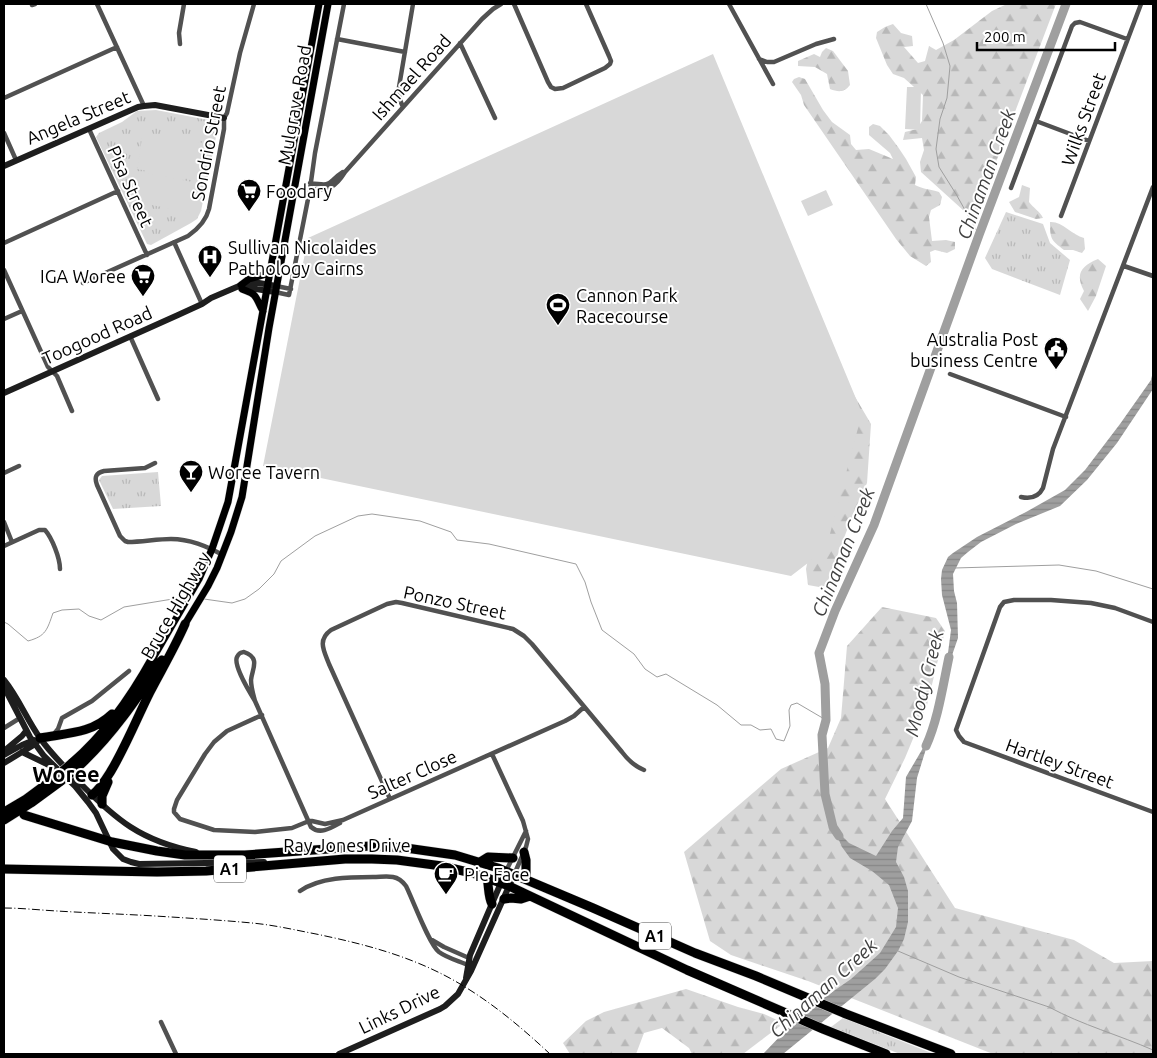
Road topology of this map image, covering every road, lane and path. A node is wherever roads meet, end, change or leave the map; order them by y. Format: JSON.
{"nodes":[{"id":1,"x":97,"y":4,"type":"edge"},
{"id":2,"x":184,"y":4,"type":"edge"},
{"id":3,"x":254,"y":4,"type":"edge"},
{"id":4,"x":319,"y":4,"type":"edge"},
{"id":5,"x":328,"y":4,"type":"edge"},
{"id":6,"x":344,"y":4,"type":"edge"},
{"id":7,"x":413,"y":4,"type":"edge"},
{"id":8,"x":501,"y":4,"type":"edge"},
{"id":9,"x":514,"y":4,"type":"edge"},
{"id":10,"x":586,"y":4,"type":"edge"},
{"id":11,"x":729,"y":4,"type":"edge"},
{"id":12,"x":1141,"y":4,"type":"edge"},
{"id":13,"x":337,"y":39,"type":"junction"},
{"id":14,"x":834,"y":39,"type":"dead end"},
{"id":15,"x":1127,"y":39,"type":"junction"},
{"id":16,"x":460,"y":43,"type":"junction"},
{"id":17,"x":180,"y":44,"type":"dead end"},
{"id":18,"x":117,"y":47,"type":"junction"},
{"id":19,"x":405,"y":52,"type":"junction"},
{"id":20,"x":759,"y":59,"type":"junction"},
{"id":21,"x":773,"y":84,"type":"dead end"},
{"id":22,"x":4,"y":98,"type":"edge"},
{"id":23,"x":144,"y":106,"type":"junction"},
{"id":24,"x":403,"y":107,"type":"junction"},
{"id":25,"x":224,"y":118,"type":"junction"},
{"id":26,"x":496,"y":118,"type":"dead end"},
{"id":27,"x":1036,"y":120,"type":"junction"},
{"id":28,"x":90,"y":129,"type":"junction"},
{"id":29,"x":4,"y":132,"type":"edge"},
{"id":30,"x":1089,"y":141,"type":"junction"},
{"id":31,"x":16,"y":160,"type":"junction"},
{"id":32,"x":4,"y":166,"type":"edge"},
{"id":33,"x":310,"y":186,"type":"junction"},
{"id":34,"x":1153,"y":187,"type":"edge"},
{"id":35,"x":1011,"y":188,"type":"dead end"},
{"id":36,"x":118,"y":191,"type":"junction"},
{"id":37,"x":1061,"y":216,"type":"dead end"},
{"id":38,"x":174,"y":242,"type":"junction"},
{"id":39,"x":4,"y":243,"type":"edge"},
{"id":40,"x":147,"y":255,"type":"junction"},
{"id":41,"x":1124,"y":266,"type":"junction"},
{"id":42,"x":4,"y":270,"type":"edge"},
{"id":43,"x":270,"y":273,"type":"junction"},
{"id":44,"x":1153,"y":276,"type":"edge"},
{"id":45,"x":83,"y":283,"type":"dead end"},
{"id":46,"x":242,"y":287,"type":"junction"},
{"id":47,"x":267,"y":288,"type":"junction"},
{"id":48,"x":276,"y":289,"type":"junction"},
{"id":49,"x":291,"y":289,"type":"junction"},
{"id":50,"x":202,"y":304,"type":"junction"},
{"id":51,"x":22,"y":311,"type":"junction"},
{"id":52,"x":263,"y":311,"type":"junction"},
{"id":53,"x":4,"y":319,"type":"edge"},
{"id":54,"x":130,"y":336,"type":"junction"},
{"id":55,"x":52,"y":371,"type":"junction"},
{"id":56,"x":950,"y":374,"type":"dead end"},
{"id":57,"x":4,"y":393,"type":"edge"},
{"id":58,"x":158,"y":399,"type":"dead end"},
{"id":59,"x":72,"y":411,"type":"dead end"},
{"id":60,"x":1066,"y":417,"type":"junction"},
{"id":61,"x":155,"y":464,"type":"dead end"},
{"id":62,"x":19,"y":466,"type":"dead end"},
{"id":63,"x":4,"y":473,"type":"edge"},
{"id":64,"x":1021,"y":497,"type":"dead end"},
{"id":65,"x":4,"y":522,"type":"edge"},
{"id":66,"x":12,"y":542,"type":"junction"},
{"id":67,"x":4,"y":546,"type":"edge"},
{"id":68,"x":212,"y":550,"type":"junction"},
{"id":69,"x":223,"y":555,"type":"junction"},
{"id":70,"x":60,"y":569,"type":"dead end"},
{"id":71,"x":1153,"y":622,"type":"edge"},
{"id":72,"x":186,"y":624,"type":"junction"},
{"id":73,"x":153,"y":658,"type":"joint"},
{"id":74,"x":129,"y":671,"type":"dead end"},
{"id":75,"x":4,"y":680,"type":"edge"},
{"id":76,"x":136,"y":688,"type":"junction"},
{"id":77,"x":7,"y":689,"type":"edge"},
{"id":78,"x":255,"y":701,"type":"junction"},
{"id":79,"x":584,"y":707,"type":"junction"},
{"id":80,"x":262,"y":715,"type":"junction"},
{"id":81,"x":64,"y":717,"type":"junction"},
{"id":82,"x":20,"y":718,"type":"junction"},
{"id":83,"x":32,"y":726,"type":"junction"},
{"id":84,"x":4,"y":728,"type":"edge"},
{"id":85,"x":26,"y":731,"type":"junction"},
{"id":86,"x":70,"y":734,"type":"junction"},
{"id":87,"x":51,"y":736,"type":"junction"},
{"id":88,"x":36,"y":741,"type":"junction"},
{"id":89,"x":4,"y":751,"type":"edge"},
{"id":90,"x":22,"y":752,"type":"junction"},
{"id":91,"x":492,"y":754,"type":"junction"},
{"id":92,"x":4,"y":755,"type":"edge"},
{"id":93,"x":4,"y":763,"type":"edge"},
{"id":94,"x":74,"y":766,"type":"junction"},
{"id":95,"x":644,"y":770,"type":"dead end"},
{"id":96,"x":108,"y":775,"type":"junction"},
{"id":97,"x":59,"y":776,"type":"junction"},
{"id":98,"x":88,"y":795,"type":"junction"},
{"id":99,"x":390,"y":799,"type":"junction"},
{"id":100,"x":102,"y":804,"type":"junction"},
{"id":101,"x":4,"y":812,"type":"edge"},
{"id":102,"x":1153,"y":812,"type":"edge"},
{"id":103,"x":24,"y":815,"type":"dead end"},
{"id":104,"x":4,"y":820,"type":"edge"},
{"id":105,"x":343,"y":820,"type":"junction"},
{"id":106,"x":309,"y":821,"type":"junction"},
{"id":107,"x":526,"y":831,"type":"junction"},
{"id":108,"x":108,"y":841,"type":"junction"},
{"id":109,"x":524,"y":852,"type":"junction"},
{"id":110,"x":212,"y":855,"type":"junction"},
{"id":111,"x":513,"y":858,"type":"junction"},
{"id":112,"x":318,"y":862,"type":"junction"},
{"id":113,"x":480,"y":862,"type":"junction"},
{"id":114,"x":4,"y":869,"type":"edge"},
{"id":115,"x":510,"y":873,"type":"junction"},
{"id":116,"x":487,"y":878,"type":"junction"},
{"id":117,"x":526,"y":879,"type":"junction"},
{"id":118,"x":505,"y":884,"type":"junction"},
{"id":119,"x":300,"y":891,"type":"dead end"},
{"id":120,"x":530,"y":896,"type":"junction"},
{"id":121,"x":504,"y":899,"type":"junction"},
{"id":122,"x":492,"y":904,"type":"junction"},
{"id":123,"x":431,"y":939,"type":"junction"},
{"id":124,"x":470,"y":958,"type":"junction"},
{"id":125,"x":475,"y":963,"type":"junction"},
{"id":126,"x":468,"y":965,"type":"junction"},
{"id":127,"x":465,"y":981,"type":"junction"},
{"id":128,"x":161,"y":1022,"type":"dead end"},
{"id":129,"x":176,"y":1054,"type":"edge"},
{"id":130,"x":339,"y":1054,"type":"edge"},
{"id":131,"x":886,"y":1054,"type":"edge"},
{"id":132,"x":952,"y":1054,"type":"edge"}],
"edges":[{"from":1,"to":18,"type":"street"},
{"from":2,"to":17,"type":"street"},
{"from":3,"to":25,"type":"street","name":"Sondrio Street"},
{"from":4,"to":43,"type":"main road","name":"Mulgrave Road"},
{"from":5,"to":48,"type":"main road","name":"Mulgrave Road"},
{"from":6,"to":13,"type":"street","name":"Mulgrave Road"},
{"from":7,"to":19,"type":"street"},
{"from":8,"to":16,"type":"street","name":"Ishmael Road"},
{"from":9,"to":10,"type":"street"},
{"from":11,"to":20,"type":"street"},
{"from":12,"to":15,"type":"street","name":"Wilks Street"},
{"from":13,"to":19,"type":"street"},
{"from":13,"to":33,"type":"street","name":"Mulgrave Road"},
{"from":14,"to":20,"type":"street"},
{"from":15,"to":27,"type":"street"},
{"from":15,"to":30,"type":"street","name":"Wilks Street"},
{"from":16,"to":24,"type":"street","name":"Ishmael Road"},
{"from":16,"to":26,"type":"street"},
{"from":18,"to":22,"type":"street"},
{"from":18,"to":23,"type":"street"},
{"from":19,"to":24,"type":"street"},
{"from":20,"to":21,"type":"street"},
{"from":23,"to":25,"type":"street","name":"Angela Street"},
{"from":23,"to":28,"type":"street","name":"Angela Street"},
{"from":24,"to":33,"type":"street","name":"Ishmael Road"},
{"from":25,"to":38,"type":"street","name":"Sondrio Street"},
{"from":27,"to":30,"type":"street"},
{"from":27,"to":35,"type":"street"},
{"from":28,"to":31,"type":"street","name":"Angela Street"},
{"from":28,"to":36,"type":"street","name":"Pisa Street"},
{"from":29,"to":31,"type":"street"},
{"from":30,"to":37,"type":"street","name":"Wilks Street"},
{"from":31,"to":32,"type":"street","name":"Angela Street"},
{"from":33,"to":49,"type":"street","name":"Mulgrave Road"},
{"from":34,"to":41,"type":"street"},
{"from":36,"to":39,"type":"street"},
{"from":36,"to":40,"type":"street","name":"Pisa Street"},
{"from":38,"to":40,"type":"street","name":"Sondrio Street"},
{"from":38,"to":50,"type":"street"},
{"from":40,"to":45,"type":"street","name":"Sondrio Street"},
{"from":41,"to":44,"type":"street"},
{"from":41,"to":60,"type":"street"},
{"from":42,"to":51,"type":"street"},
{"from":43,"to":46,"type":"main road"},
{"from":43,"to":47,"type":"main road","name":"Mulgrave Road"},
{"from":46,"to":47,"type":"street","name":"Toogood Road"},
{"from":46,"to":50,"type":"street","name":"Toogood Road"},
{"from":46,"to":52,"type":"main road"},
{"from":47,"to":48,"type":"street","name":"Toogood Road"},
{"from":47,"to":52,"type":"main road","name":"Bruce Highway"},
{"from":48,"to":49,"type":"street"},
{"from":48,"to":49,"type":"street","name":"Mulgrave Road"},
{"from":48,"to":69,"type":"main road","name":"Bruce Highway"},
{"from":50,"to":54,"type":"street","name":"Toogood Road"},
{"from":51,"to":53,"type":"street"},
{"from":51,"to":55,"type":"street"},
{"from":52,"to":68,"type":"main road","name":"Bruce Highway"},
{"from":54,"to":55,"type":"street","name":"Toogood Road"},
{"from":54,"to":58,"type":"street"},
{"from":55,"to":57,"type":"street","name":"Toogood Road"},
{"from":55,"to":59,"type":"street"},
{"from":56,"to":60,"type":"street"},
{"from":60,"to":64,"type":"street"},
{"from":61,"to":68,"type":"street"},
{"from":62,"to":63,"type":"street"},
{"from":65,"to":66,"type":"street"},
{"from":66,"to":67,"type":"street"},
{"from":66,"to":70,"type":"street"},
{"from":68,"to":69,"type":"street"},
{"from":68,"to":73,"type":"main road","name":"Bruce Highway"},
{"from":69,"to":72,"type":"main road","name":"Bruce Highway"},
{"from":71,"to":102,"type":"street","name":"Hartley Street"},
{"from":72,"to":94,"type":"highway","name":"Bruce Highway"},
{"from":72,"to":96,"type":"highway"},
{"from":73,"to":76,"type":"highway","name":"Bruce Highway"},
{"from":74,"to":81,"type":"street"},
{"from":75,"to":77,"type":"street"},
{"from":76,"to":86,"type":"highway"},
{"from":76,"to":94,"type":"highway","name":"Bruce Highway"},
{"from":77,"to":82,"type":"street"},
{"from":77,"to":83,"type":"street"},
{"from":78,"to":78,"type":"street"},
{"from":78,"to":80,"type":"street"},
{"from":79,"to":91,"type":"street","name":"Salter Close"},
{"from":79,"to":95,"type":"street","name":"Ponzo Street"},
{"from":79,"to":99,"type":"street","name":"Ponzo Street"},
{"from":80,"to":106,"type":"street"},
{"from":80,"to":106,"type":"street"},
{"from":81,"to":86,"type":"street"},
{"from":81,"to":87,"type":"street"},
{"from":82,"to":83,"type":"street"},
{"from":82,"to":84,"type":"street"},
{"from":82,"to":85,"type":"street"},
{"from":83,"to":88,"type":"street"},
{"from":85,"to":88,"type":"street"},
{"from":85,"to":89,"type":"street"},
{"from":86,"to":87,"type":"highway"},
{"from":87,"to":88,"type":"highway"},
{"from":88,"to":90,"type":"street"},
{"from":88,"to":92,"type":"street"},
{"from":88,"to":97,"type":"street","name":"Ray Jones Drive"},
{"from":88,"to":98,"type":"street","name":"Ray Jones Drive"},
{"from":90,"to":93,"type":"street"},
{"from":90,"to":97,"type":"street"},
{"from":91,"to":99,"type":"street","name":"Salter Close"},
{"from":91,"to":107,"type":"street"},
{"from":94,"to":97,"type":"highway","name":"Bruce Highway","bridge":true},
{"from":96,"to":98,"type":"highway"},
{"from":96,"to":100,"type":"highway"},
{"from":97,"to":98,"type":"street","name":"Ray Jones Drive"},
{"from":97,"to":101,"type":"highway","name":"Bruce Highway"},
{"from":97,"to":104,"type":"highway","name":"Bruce Highway"},
{"from":98,"to":100,"type":"street","name":"Ray Jones Drive"},
{"from":98,"to":108,"type":"street","name":"Ray Jones Drive"},
{"from":99,"to":105,"type":"street","name":"Salter Close"},
{"from":100,"to":110,"type":"street","name":"Ray Jones Drive"},
{"from":103,"to":108,"type":"highway","number":"A1"},
{"from":105,"to":106,"type":"street","name":"Salter Close"},
{"from":105,"to":106,"type":"street","name":"Salter Close"},
{"from":107,"to":109,"type":"street"},
{"from":107,"to":111,"type":"street"},
{"from":108,"to":110,"type":"highway","name":"Ray Jones Drive","number":"A1"},
{"from":108,"to":112,"type":"street","name":"Ray Jones Drive"},
{"from":109,"to":115,"type":"street"},
{"from":109,"to":117,"type":"highway"},
{"from":110,"to":113,"type":"highway","name":"Ray Jones Drive","number":"A1"},
{"from":111,"to":113,"type":"highway"},
{"from":111,"to":115,"type":"street"},
{"from":112,"to":114,"type":"highway","number":"A1"},
{"from":112,"to":116,"type":"highway","name":"Ray Jones Drive","number":"A1"},
{"from":113,"to":115,"type":"highway","name":"Ray Jones Drive","number":"A1"},
{"from":115,"to":117,"type":"highway","name":"Ray Jones Drive","number":"A1"},
{"from":115,"to":118,"type":"street","name":"Links Drive"},
{"from":116,"to":118,"type":"highway","name":"Ray Jones Drive","number":"A1"},
{"from":116,"to":122,"type":"highway"},
{"from":117,"to":132,"type":"highway","name":"Ray Jones Drive","number":"A1"},
{"from":118,"to":120,"type":"highway","name":"Ray Jones Drive","number":"A1"},
{"from":118,"to":121,"type":"street","name":"Links Drive"},
{"from":118,"to":122,"type":"street","name":"Links Drive"},
{"from":119,"to":123,"type":"street"},
{"from":120,"to":121,"type":"highway"},
{"from":120,"to":131,"type":"highway","name":"Ray Jones Drive","number":"A1"},
{"from":121,"to":125,"type":"street","name":"Links Drive"},
{"from":122,"to":124,"type":"street","name":"Links Drive"},
{"from":123,"to":124,"type":"street"},
{"from":123,"to":126,"type":"street"},
{"from":124,"to":125,"type":"street"},
{"from":124,"to":126,"type":"street","name":"Links Drive"},
{"from":125,"to":126,"type":"street"},
{"from":125,"to":127,"type":"street","name":"Links Drive"},
{"from":126,"to":127,"type":"street","name":"Links Drive"},
{"from":127,"to":130,"type":"street","name":"Links Drive"},
{"from":128,"to":129,"type":"street"}]}
